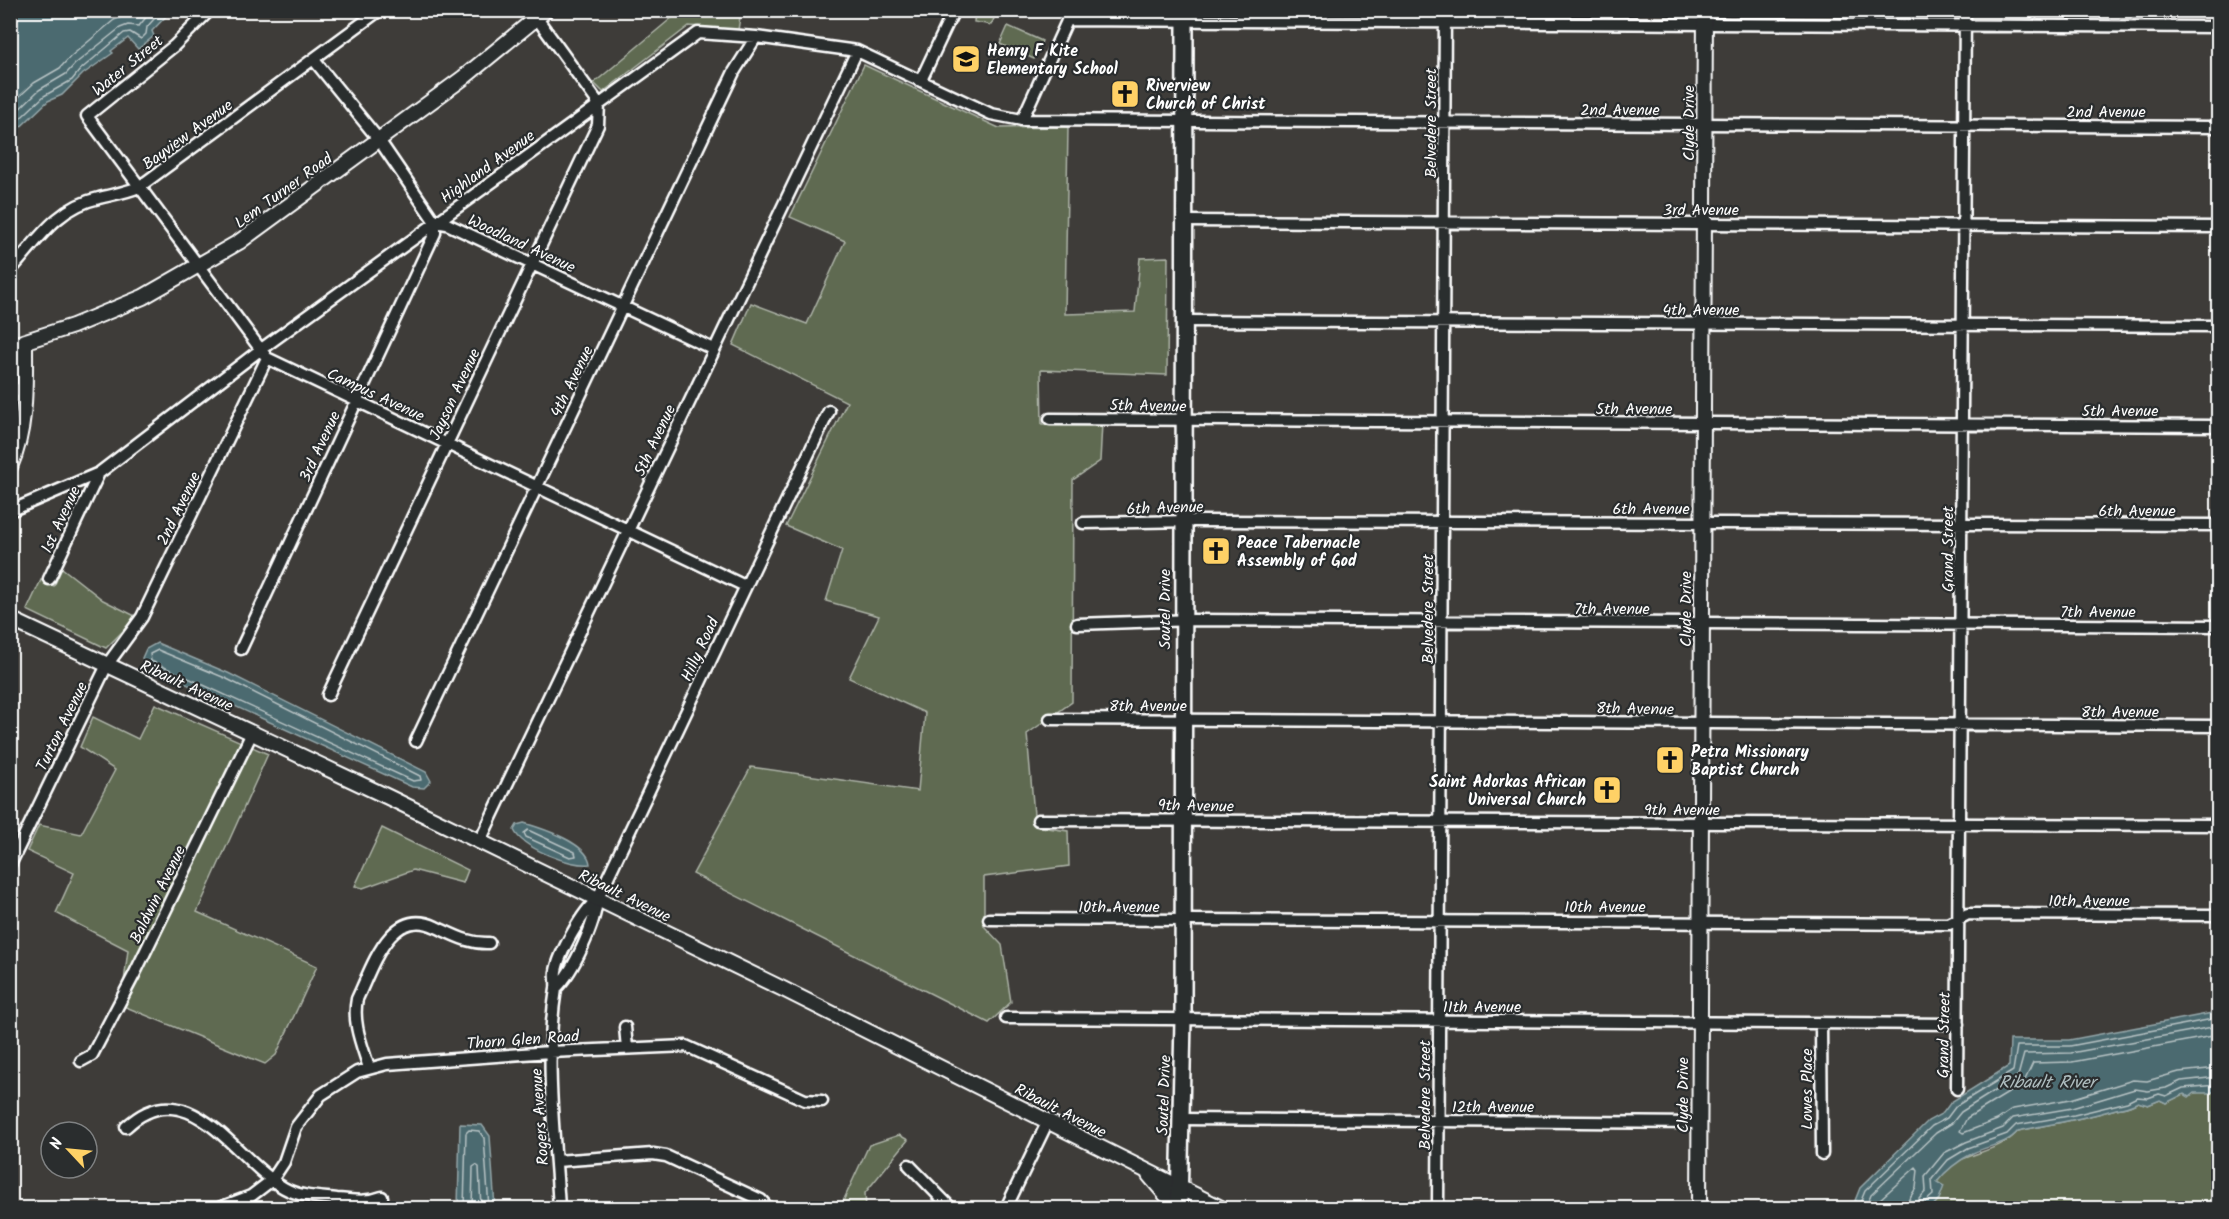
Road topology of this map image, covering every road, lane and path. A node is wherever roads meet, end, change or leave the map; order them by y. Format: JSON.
{"nodes":[{"id":1,"x":210,"y":10,"type":"edge"},
{"id":2,"x":380,"y":10,"type":"edge"},
{"id":3,"x":954,"y":10,"type":"edge"},
{"id":4,"x":1445,"y":10,"type":"edge"},
{"id":5,"x":1965,"y":10,"type":"edge"},
{"id":6,"x":538,"y":13,"type":"edge"},
{"id":7,"x":1069,"y":15,"type":"edge"},
{"id":8,"x":1185,"y":16,"type":"edge"},
{"id":9,"x":1705,"y":17,"type":"edge"},
{"id":10,"x":1445,"y":23,"type":"junction"},
{"id":11,"x":1964,"y":25,"type":"junction"},
{"id":12,"x":2218,"y":27,"type":"edge"},
{"id":13,"x":756,"y":37,"type":"junction"},
{"id":14,"x":857,"y":51,"type":"junction"},
{"id":15,"x":314,"y":60,"type":"junction"},
{"id":16,"x":921,"y":80,"type":"junction"},
{"id":17,"x":598,"y":104,"type":"junction"},
{"id":18,"x":87,"y":116,"type":"joint"},
{"id":19,"x":1022,"y":120,"type":"junction"},
{"id":20,"x":1185,"y":121,"type":"junction"},
{"id":21,"x":1445,"y":123,"type":"junction"},
{"id":22,"x":1704,"y":124,"type":"junction"},
{"id":23,"x":1964,"y":126,"type":"junction"},
{"id":24,"x":2218,"y":126,"type":"edge"},
{"id":25,"x":379,"y":140,"type":"junction"},
{"id":26,"x":140,"y":187,"type":"junction"},
{"id":27,"x":1184,"y":221,"type":"junction"},
{"id":28,"x":435,"y":222,"type":"junction"},
{"id":29,"x":1444,"y":223,"type":"junction"},
{"id":30,"x":1703,"y":224,"type":"junction"},
{"id":31,"x":1964,"y":225,"type":"junction"},
{"id":32,"x":2218,"y":227,"type":"edge"},
{"id":33,"x":533,"y":265,"type":"junction"},
{"id":34,"x":200,"y":267,"type":"junction"},
{"id":35,"x":10,"y":271,"type":"edge"},
{"id":36,"x":624,"y":306,"type":"junction"},
{"id":37,"x":1184,"y":321,"type":"junction"},
{"id":38,"x":1443,"y":322,"type":"junction"},
{"id":39,"x":1703,"y":324,"type":"junction"},
{"id":40,"x":1963,"y":325,"type":"junction"},
{"id":41,"x":2218,"y":326,"type":"edge"},
{"id":42,"x":25,"y":343,"type":"junction"},
{"id":43,"x":10,"y":346,"type":"edge"},
{"id":44,"x":713,"y":349,"type":"junction"},
{"id":45,"x":264,"y":354,"type":"junction"},
{"id":46,"x":25,"y":387,"type":"junction"},
{"id":47,"x":10,"y":392,"type":"edge"},
{"id":48,"x":357,"y":401,"type":"junction"},
{"id":49,"x":829,"y":411,"type":"dead end"},
{"id":50,"x":1050,"y":418,"type":"dead end"},
{"id":51,"x":1183,"y":420,"type":"junction"},
{"id":52,"x":1443,"y":422,"type":"junction"},
{"id":53,"x":1702,"y":423,"type":"junction"},
{"id":54,"x":1962,"y":424,"type":"junction"},
{"id":55,"x":2218,"y":426,"type":"edge"},
{"id":56,"x":447,"y":444,"type":"junction"},
{"id":57,"x":10,"y":467,"type":"edge"},
{"id":58,"x":99,"y":472,"type":"junction"},
{"id":59,"x":538,"y":486,"type":"junction"},
{"id":60,"x":10,"y":511,"type":"edge"},
{"id":61,"x":1182,"y":521,"type":"junction"},
{"id":62,"x":1443,"y":522,"type":"junction"},
{"id":63,"x":1083,"y":523,"type":"dead end"},
{"id":64,"x":1702,"y":524,"type":"junction"},
{"id":65,"x":1962,"y":525,"type":"junction"},
{"id":66,"x":2218,"y":525,"type":"edge"},
{"id":67,"x":628,"y":530,"type":"junction"},
{"id":68,"x":49,"y":579,"type":"dead end"},
{"id":69,"x":745,"y":586,"type":"junction"},
{"id":70,"x":10,"y":620,"type":"edge"},
{"id":71,"x":1182,"y":621,"type":"junction"},
{"id":72,"x":1442,"y":622,"type":"junction"},
{"id":73,"x":1701,"y":623,"type":"junction"},
{"id":74,"x":1077,"y":624,"type":"dead end"},
{"id":75,"x":1961,"y":625,"type":"junction"},
{"id":76,"x":2218,"y":626,"type":"edge"},
{"id":77,"x":241,"y":649,"type":"dead end"},
{"id":78,"x":106,"y":665,"type":"junction"},
{"id":79,"x":328,"y":695,"type":"dead end"},
{"id":80,"x":1050,"y":719,"type":"dead end"},
{"id":81,"x":1182,"y":721,"type":"junction"},
{"id":82,"x":1442,"y":721,"type":"junction"},
{"id":83,"x":1700,"y":724,"type":"junction"},
{"id":84,"x":1960,"y":724,"type":"junction"},
{"id":85,"x":2218,"y":726,"type":"edge"},
{"id":86,"x":252,"y":733,"type":"junction"},
{"id":87,"x":416,"y":741,"type":"dead end"},
{"id":88,"x":1038,"y":819,"type":"dead end"},
{"id":89,"x":1184,"y":819,"type":"junction"},
{"id":90,"x":1441,"y":822,"type":"junction"},
{"id":91,"x":1700,"y":824,"type":"junction"},
{"id":92,"x":1959,"y":824,"type":"junction"},
{"id":93,"x":2218,"y":825,"type":"edge"},
{"id":94,"x":479,"y":843,"type":"junction"},
{"id":95,"x":12,"y":860,"type":"edge"},
{"id":96,"x":597,"y":900,"type":"junction"},
{"id":97,"x":2218,"y":915,"type":"edge"},
{"id":98,"x":1959,"y":919,"type":"junction"},
{"id":99,"x":989,"y":920,"type":"dead end"},
{"id":100,"x":1183,"y":920,"type":"junction"},
{"id":101,"x":1440,"y":920,"type":"junction"},
{"id":102,"x":1700,"y":922,"type":"junction"},
{"id":103,"x":489,"y":943,"type":"dead end"},
{"id":104,"x":1006,"y":1018,"type":"dead end"},
{"id":105,"x":1183,"y":1020,"type":"junction"},
{"id":106,"x":1440,"y":1021,"type":"junction"},
{"id":107,"x":1699,"y":1022,"type":"junction"},
{"id":108,"x":1821,"y":1023,"type":"junction"},
{"id":109,"x":1958,"y":1024,"type":"junction"},
{"id":110,"x":625,"y":1027,"type":"dead end"},
{"id":111,"x":627,"y":1048,"type":"junction"},
{"id":112,"x":550,"y":1052,"type":"junction"},
{"id":113,"x":81,"y":1061,"type":"dead end"},
{"id":114,"x":369,"y":1068,"type":"junction"},
{"id":115,"x":1957,"y":1089,"type":"dead end"},
{"id":116,"x":822,"y":1101,"type":"dead end"},
{"id":117,"x":1179,"y":1119,"type":"junction"},
{"id":118,"x":1048,"y":1121,"type":"junction"},
{"id":119,"x":1439,"y":1121,"type":"junction"},
{"id":120,"x":1699,"y":1123,"type":"junction"},
{"id":121,"x":126,"y":1127,"type":"dead end"},
{"id":122,"x":1822,"y":1154,"type":"dead end"},
{"id":123,"x":556,"y":1161,"type":"junction"},
{"id":124,"x":909,"y":1165,"type":"dead end"},
{"id":125,"x":1144,"y":1169,"type":"junction"},
{"id":126,"x":272,"y":1180,"type":"junction"},
{"id":127,"x":1179,"y":1185,"type":"junction"},
{"id":128,"x":382,"y":1197,"type":"dead end"},
{"id":129,"x":1179,"y":1205,"type":"edge"},
{"id":130,"x":219,"y":1209,"type":"edge"},
{"id":131,"x":559,"y":1209,"type":"edge"},
{"id":132,"x":768,"y":1209,"type":"edge"},
{"id":133,"x":951,"y":1209,"type":"edge"},
{"id":134,"x":1006,"y":1209,"type":"edge"},
{"id":135,"x":1221,"y":1209,"type":"edge"},
{"id":136,"x":1438,"y":1209,"type":"edge"},
{"id":137,"x":1699,"y":1209,"type":"edge"}],
"edges":[{"from":1,"to":18,"type":"street","name":"Water Street"},
{"from":2,"to":15,"type":"street","name":"Bayview Avenue"},
{"from":3,"to":16,"type":"street"},
{"from":4,"to":10,"type":"street","name":"Belvedere Street"},
{"from":5,"to":11,"type":"street","name":"Grand Street"},
{"from":6,"to":17,"type":"street"},
{"from":6,"to":25,"type":"street","name":"Lem Turner Road"},
{"from":7,"to":8,"type":"street"},
{"from":7,"to":19,"type":"street"},
{"from":8,"to":10,"type":"street"},
{"from":8,"to":20,"type":"main road","name":"Soutel Drive"},
{"from":9,"to":10,"type":"street"},
{"from":9,"to":11,"type":"street"},
{"from":9,"to":22,"type":"street","name":"Clyde Drive"},
{"from":10,"to":21,"type":"street","name":"Belvedere Street"},
{"from":11,"to":12,"type":"street"},
{"from":11,"to":23,"type":"street","name":"Grand Street"},
{"from":13,"to":14,"type":"street","name":"Highland Avenue"},
{"from":13,"to":17,"type":"street","name":"Highland Avenue"},
{"from":13,"to":36,"type":"street","name":"4th Avenue"},
{"from":14,"to":16,"type":"street","name":"Highland Avenue"},
{"from":14,"to":44,"type":"street","name":"5th Avenue"},
{"from":15,"to":25,"type":"street"},
{"from":15,"to":26,"type":"street","name":"Bayview Avenue"},
{"from":16,"to":19,"type":"street","name":"Highland Avenue"},
{"from":17,"to":28,"type":"street","name":"Highland Avenue"},
{"from":17,"to":33,"type":"street","name":"Jayson Avenue"},
{"from":18,"to":26,"type":"street","name":"Campus Avenue"},
{"from":19,"to":20,"type":"street","name":"2nd Avenue"},
{"from":20,"to":21,"type":"street","name":"2nd Avenue"},
{"from":20,"to":27,"type":"main road","name":"Soutel Drive"},
{"from":21,"to":22,"type":"street","name":"2nd Avenue"},
{"from":21,"to":29,"type":"street","name":"Belvedere Street"},
{"from":22,"to":23,"type":"street","name":"2nd Avenue"},
{"from":22,"to":30,"type":"street","name":"Clyde Drive"},
{"from":23,"to":24,"type":"street","name":"2nd Avenue"},
{"from":23,"to":31,"type":"street","name":"Grand Street"},
{"from":25,"to":28,"type":"street"},
{"from":25,"to":34,"type":"street","name":"Lem Turner Road"},
{"from":26,"to":34,"type":"street","name":"Campus Avenue"},
{"from":26,"to":35,"type":"street","name":"Bayview Avenue"},
{"from":27,"to":29,"type":"street","name":"3rd Avenue"},
{"from":27,"to":37,"type":"main road","name":"Soutel Drive"},
{"from":28,"to":33,"type":"street","name":"Woodland Avenue"},
{"from":28,"to":45,"type":"street","name":"Highland Avenue"},
{"from":28,"to":48,"type":"street","name":"3rd Avenue"},
{"from":29,"to":30,"type":"street","name":"3rd Avenue"},
{"from":29,"to":38,"type":"street","name":"Belvedere Street"},
{"from":30,"to":31,"type":"street","name":"3rd Avenue"},
{"from":30,"to":39,"type":"street","name":"Clyde Drive"},
{"from":31,"to":32,"type":"street","name":"3rd Avenue"},
{"from":31,"to":40,"type":"street","name":"Grand Street"},
{"from":33,"to":36,"type":"street","name":"Woodland Avenue"},
{"from":33,"to":56,"type":"street","name":"Jayson Avenue"},
{"from":34,"to":42,"type":"street","name":"Lem Turner Road"},
{"from":34,"to":45,"type":"street","name":"Campus Avenue"},
{"from":36,"to":44,"type":"street","name":"Woodland Avenue"},
{"from":36,"to":59,"type":"street","name":"4th Avenue"},
{"from":37,"to":38,"type":"street","name":"4th Avenue"},
{"from":37,"to":51,"type":"main road","name":"Soutel Drive"},
{"from":38,"to":39,"type":"street","name":"4th Avenue"},
{"from":38,"to":52,"type":"street","name":"Belvedere Street"},
{"from":39,"to":40,"type":"street","name":"4th Avenue"},
{"from":39,"to":53,"type":"street","name":"Clyde Drive"},
{"from":40,"to":41,"type":"street","name":"4th Avenue"},
{"from":40,"to":54,"type":"street","name":"Grand Street"},
{"from":42,"to":43,"type":"street","name":"Lem Turner Road"},
{"from":42,"to":46,"type":"street"},
{"from":44,"to":67,"type":"street","name":"5th Avenue"},
{"from":45,"to":48,"type":"street","name":"Campus Avenue"},
{"from":45,"to":58,"type":"street","name":"Highland Avenue"},
{"from":45,"to":78,"type":"street","name":"2nd Avenue"},
{"from":46,"to":47,"type":"street"},
{"from":46,"to":57,"type":"street"},
{"from":48,"to":56,"type":"street","name":"Campus Avenue"},
{"from":48,"to":77,"type":"street","name":"3rd Avenue"},
{"from":49,"to":69,"type":"street","name":"Hilly Road"},
{"from":50,"to":51,"type":"street","name":"5th Avenue"},
{"from":51,"to":52,"type":"street","name":"5th Avenue"},
{"from":51,"to":61,"type":"main road","name":"Soutel Drive"},
{"from":52,"to":53,"type":"street","name":"5th Avenue"},
{"from":52,"to":62,"type":"street","name":"Belvedere Street"},
{"from":53,"to":54,"type":"street","name":"5th Avenue"},
{"from":53,"to":64,"type":"street","name":"Clyde Drive"},
{"from":54,"to":55,"type":"street","name":"5th Avenue"},
{"from":54,"to":65,"type":"street","name":"Grand Street"},
{"from":56,"to":59,"type":"street","name":"Campus Avenue"},
{"from":56,"to":79,"type":"street","name":"Jayson Avenue"},
{"from":58,"to":60,"type":"street","name":"Highland Avenue"},
{"from":58,"to":68,"type":"street","name":"1st Avenue"},
{"from":59,"to":67,"type":"street","name":"Campus Avenue"},
{"from":59,"to":87,"type":"street","name":"4th Avenue"},
{"from":61,"to":62,"type":"street","name":"6th Avenue"},
{"from":61,"to":63,"type":"street","name":"6th Avenue"},
{"from":61,"to":71,"type":"main road","name":"Soutel Drive"},
{"from":62,"to":64,"type":"street","name":"6th Avenue"},
{"from":62,"to":72,"type":"street","name":"Belvedere Street"},
{"from":64,"to":65,"type":"street","name":"6th Avenue"},
{"from":64,"to":73,"type":"street","name":"Clyde Drive"},
{"from":65,"to":66,"type":"street","name":"6th Avenue"},
{"from":65,"to":75,"type":"street","name":"Grand Street"},
{"from":67,"to":69,"type":"street","name":"Campus Avenue"},
{"from":67,"to":94,"type":"street","name":"5th Avenue"},
{"from":69,"to":96,"type":"street","name":"Hilly Road"},
{"from":70,"to":78,"type":"street","name":"Ribault Avenue"},
{"from":71,"to":72,"type":"street","name":"7th Avenue"},
{"from":71,"to":74,"type":"street","name":"7th Avenue"},
{"from":71,"to":81,"type":"main road","name":"Soutel Drive"},
{"from":72,"to":73,"type":"street","name":"7th Avenue"},
{"from":72,"to":82,"type":"street","name":"Belvedere Street"},
{"from":73,"to":75,"type":"street","name":"7th Avenue"},
{"from":73,"to":83,"type":"street","name":"Clyde Drive"},
{"from":75,"to":76,"type":"street","name":"7th Avenue"},
{"from":75,"to":84,"type":"street","name":"Grand Street"},
{"from":78,"to":86,"type":"street","name":"Ribault Avenue"},
{"from":78,"to":95,"type":"street","name":"Turton Avenue"},
{"from":80,"to":81,"type":"street","name":"8th Avenue"},
{"from":81,"to":82,"type":"street","name":"8th Avenue"},
{"from":81,"to":89,"type":"main road","name":"Soutel Drive"},
{"from":82,"to":83,"type":"street","name":"8th Avenue"},
{"from":82,"to":90,"type":"street","name":"Belvedere Street"},
{"from":83,"to":84,"type":"street","name":"8th Avenue"},
{"from":83,"to":91,"type":"street","name":"Clyde Drive"},
{"from":84,"to":85,"type":"street","name":"8th Avenue"},
{"from":84,"to":92,"type":"street","name":"Grand Street"},
{"from":86,"to":94,"type":"street","name":"Ribault Avenue"},
{"from":86,"to":113,"type":"street","name":"Baldwin Avenue"},
{"from":88,"to":89,"type":"street","name":"9th Avenue"},
{"from":89,"to":90,"type":"street","name":"9th Avenue"},
{"from":89,"to":100,"type":"main road","name":"Soutel Drive"},
{"from":90,"to":91,"type":"street","name":"9th Avenue"},
{"from":90,"to":101,"type":"street","name":"Belvedere Street"},
{"from":91,"to":92,"type":"street","name":"9th Avenue"},
{"from":91,"to":102,"type":"street","name":"Clyde Drive"},
{"from":92,"to":93,"type":"street","name":"9th Avenue"},
{"from":92,"to":98,"type":"street","name":"Grand Street"},
{"from":94,"to":96,"type":"street","name":"Ribault Avenue"},
{"from":96,"to":112,"type":"street","name":"Rogers Avenue"},
{"from":96,"to":118,"type":"street","name":"Ribault Avenue"},
{"from":97,"to":98,"type":"street","name":"10th Avenue"},
{"from":98,"to":102,"type":"street","name":"10th Avenue"},
{"from":98,"to":109,"type":"street","name":"Grand Street"},
{"from":99,"to":100,"type":"street","name":"10th Avenue"},
{"from":100,"to":101,"type":"street","name":"10th Avenue"},
{"from":100,"to":105,"type":"main road","name":"Soutel Drive"},
{"from":101,"to":102,"type":"street","name":"10th Avenue"},
{"from":101,"to":106,"type":"street","name":"Belvedere Street"},
{"from":102,"to":107,"type":"street","name":"Clyde Drive"},
{"from":103,"to":114,"type":"street"},
{"from":104,"to":105,"type":"street","name":"11th Avenue"},
{"from":105,"to":106,"type":"street","name":"11th Avenue"},
{"from":105,"to":117,"type":"main road","name":"Soutel Drive"},
{"from":106,"to":107,"type":"street","name":"11th Avenue"},
{"from":106,"to":119,"type":"street","name":"Belvedere Street"},
{"from":107,"to":108,"type":"street","name":"11th Avenue"},
{"from":107,"to":120,"type":"street","name":"Clyde Drive"},
{"from":108,"to":109,"type":"street","name":"11th Avenue"},
{"from":108,"to":122,"type":"street","name":"Lowes Place"},
{"from":109,"to":115,"type":"street","name":"Grand Street"},
{"from":110,"to":111,"type":"street"},
{"from":111,"to":112,"type":"street","name":"Thorn Glen Road"},
{"from":111,"to":116,"type":"street","name":"Thorn Glen Road"},
{"from":112,"to":114,"type":"street","name":"Thorn Glen Road"},
{"from":112,"to":123,"type":"street","name":"Rogers Avenue"},
{"from":114,"to":126,"type":"street","name":"Thorn Glen Road"},
{"from":117,"to":119,"type":"street","name":"12th Avenue"},
{"from":117,"to":127,"type":"main road","name":"Soutel Drive"},
{"from":118,"to":125,"type":"street","name":"Ribault Avenue"},
{"from":118,"to":134,"type":"street"},
{"from":119,"to":120,"type":"street","name":"12th Avenue"},
{"from":119,"to":136,"type":"street","name":"Belvedere Street"},
{"from":120,"to":137,"type":"street","name":"Clyde Drive"},
{"from":121,"to":126,"type":"street"},
{"from":123,"to":131,"type":"street","name":"Rogers Avenue"},
{"from":123,"to":132,"type":"street"},
{"from":124,"to":133,"type":"street"},
{"from":125,"to":127,"type":"street","name":"Ribault Avenue"},
{"from":125,"to":129,"type":"street"},
{"from":126,"to":128,"type":"street"},
{"from":126,"to":130,"type":"street"},
{"from":127,"to":129,"type":"main road","name":"Soutel Drive"},
{"from":127,"to":135,"type":"street","name":"Ribault Avenue"}]}
